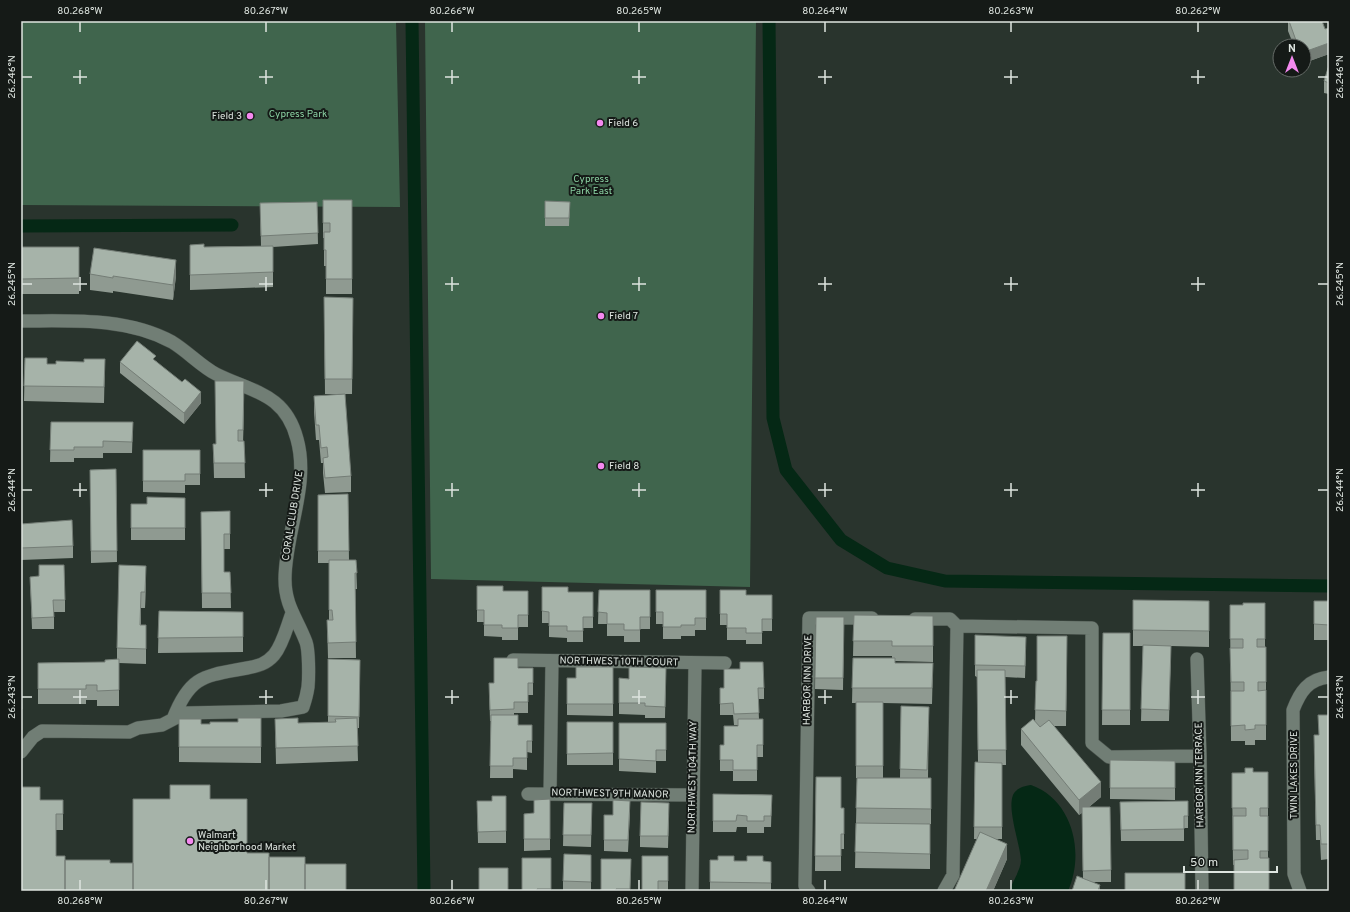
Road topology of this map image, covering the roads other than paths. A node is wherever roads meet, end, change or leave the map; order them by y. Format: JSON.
{"nodes":[{"id":1,"x":21,"y":321,"type":"edge"},
{"id":2,"x":292,"y":613,"type":"junction"},
{"id":3,"x":887,"y":619,"type":"edge"},
{"id":4,"x":903,"y":619,"type":"edge"},
{"id":5,"x":956,"y":626,"type":"junction"},
{"id":6,"x":1197,"y":659,"type":"dead end"},
{"id":7,"x":513,"y":660,"type":"edge"},
{"id":8,"x":552,"y":661,"type":"junction"},
{"id":9,"x":695,"y":663,"type":"junction"},
{"id":10,"x":725,"y":663,"type":"dead end"},
{"id":11,"x":1329,"y":677,"type":"edge"},
{"id":12,"x":173,"y":719,"type":"junction"},
{"id":13,"x":21,"y":752,"type":"edge"},
{"id":14,"x":1200,"y":756,"type":"junction"},
{"id":15,"x":528,"y":794,"type":"dead end"},
{"id":16,"x":550,"y":794,"type":"junction"},
{"id":17,"x":693,"y":795,"type":"junction"},
{"id":18,"x":692,"y":891,"type":"edge"},
{"id":19,"x":810,"y":891,"type":"edge"},
{"id":20,"x":944,"y":891,"type":"edge"},
{"id":21,"x":1202,"y":891,"type":"edge"},
{"id":22,"x":1300,"y":891,"type":"edge"}],
"edges":[{"from":1,"to":2,"type":"street","name":"CORAL CLUB DRIVE"},
{"from":2,"to":12,"type":"street"},
{"from":2,"to":12,"type":"street","name":"CORAL CLUB DRIVE"},
{"from":3,"to":19,"type":"street","name":"HARBOR INN DRIVE"},
{"from":4,"to":5,"type":"street"},
{"from":5,"to":14,"type":"street"},
{"from":5,"to":20,"type":"street"},
{"from":6,"to":14,"type":"street","name":"HARBOR INN TERRACE"},
{"from":7,"to":8,"type":"street","name":"NORTHWEST 10TH COURT"},
{"from":8,"to":9,"type":"street","name":"NORTHWEST 10TH COURT"},
{"from":8,"to":16,"type":"street"},
{"from":9,"to":10,"type":"street","name":"NORTHWEST 10TH COURT"},
{"from":9,"to":17,"type":"street","name":"NORTHWEST 104TH WAY"},
{"from":11,"to":22,"type":"street","name":"TWIN LAKES DRIVE"},
{"from":12,"to":13,"type":"street","name":"CORAL CLUB DRIVE"},
{"from":14,"to":21,"type":"street","name":"HARBOR INN TERRACE"},
{"from":15,"to":16,"type":"street","name":"NORTHWEST 9TH MANOR"},
{"from":16,"to":17,"type":"street","name":"NORTHWEST 9TH MANOR"},
{"from":17,"to":18,"type":"street","name":"NORTHWEST 104TH WAY"}]}
